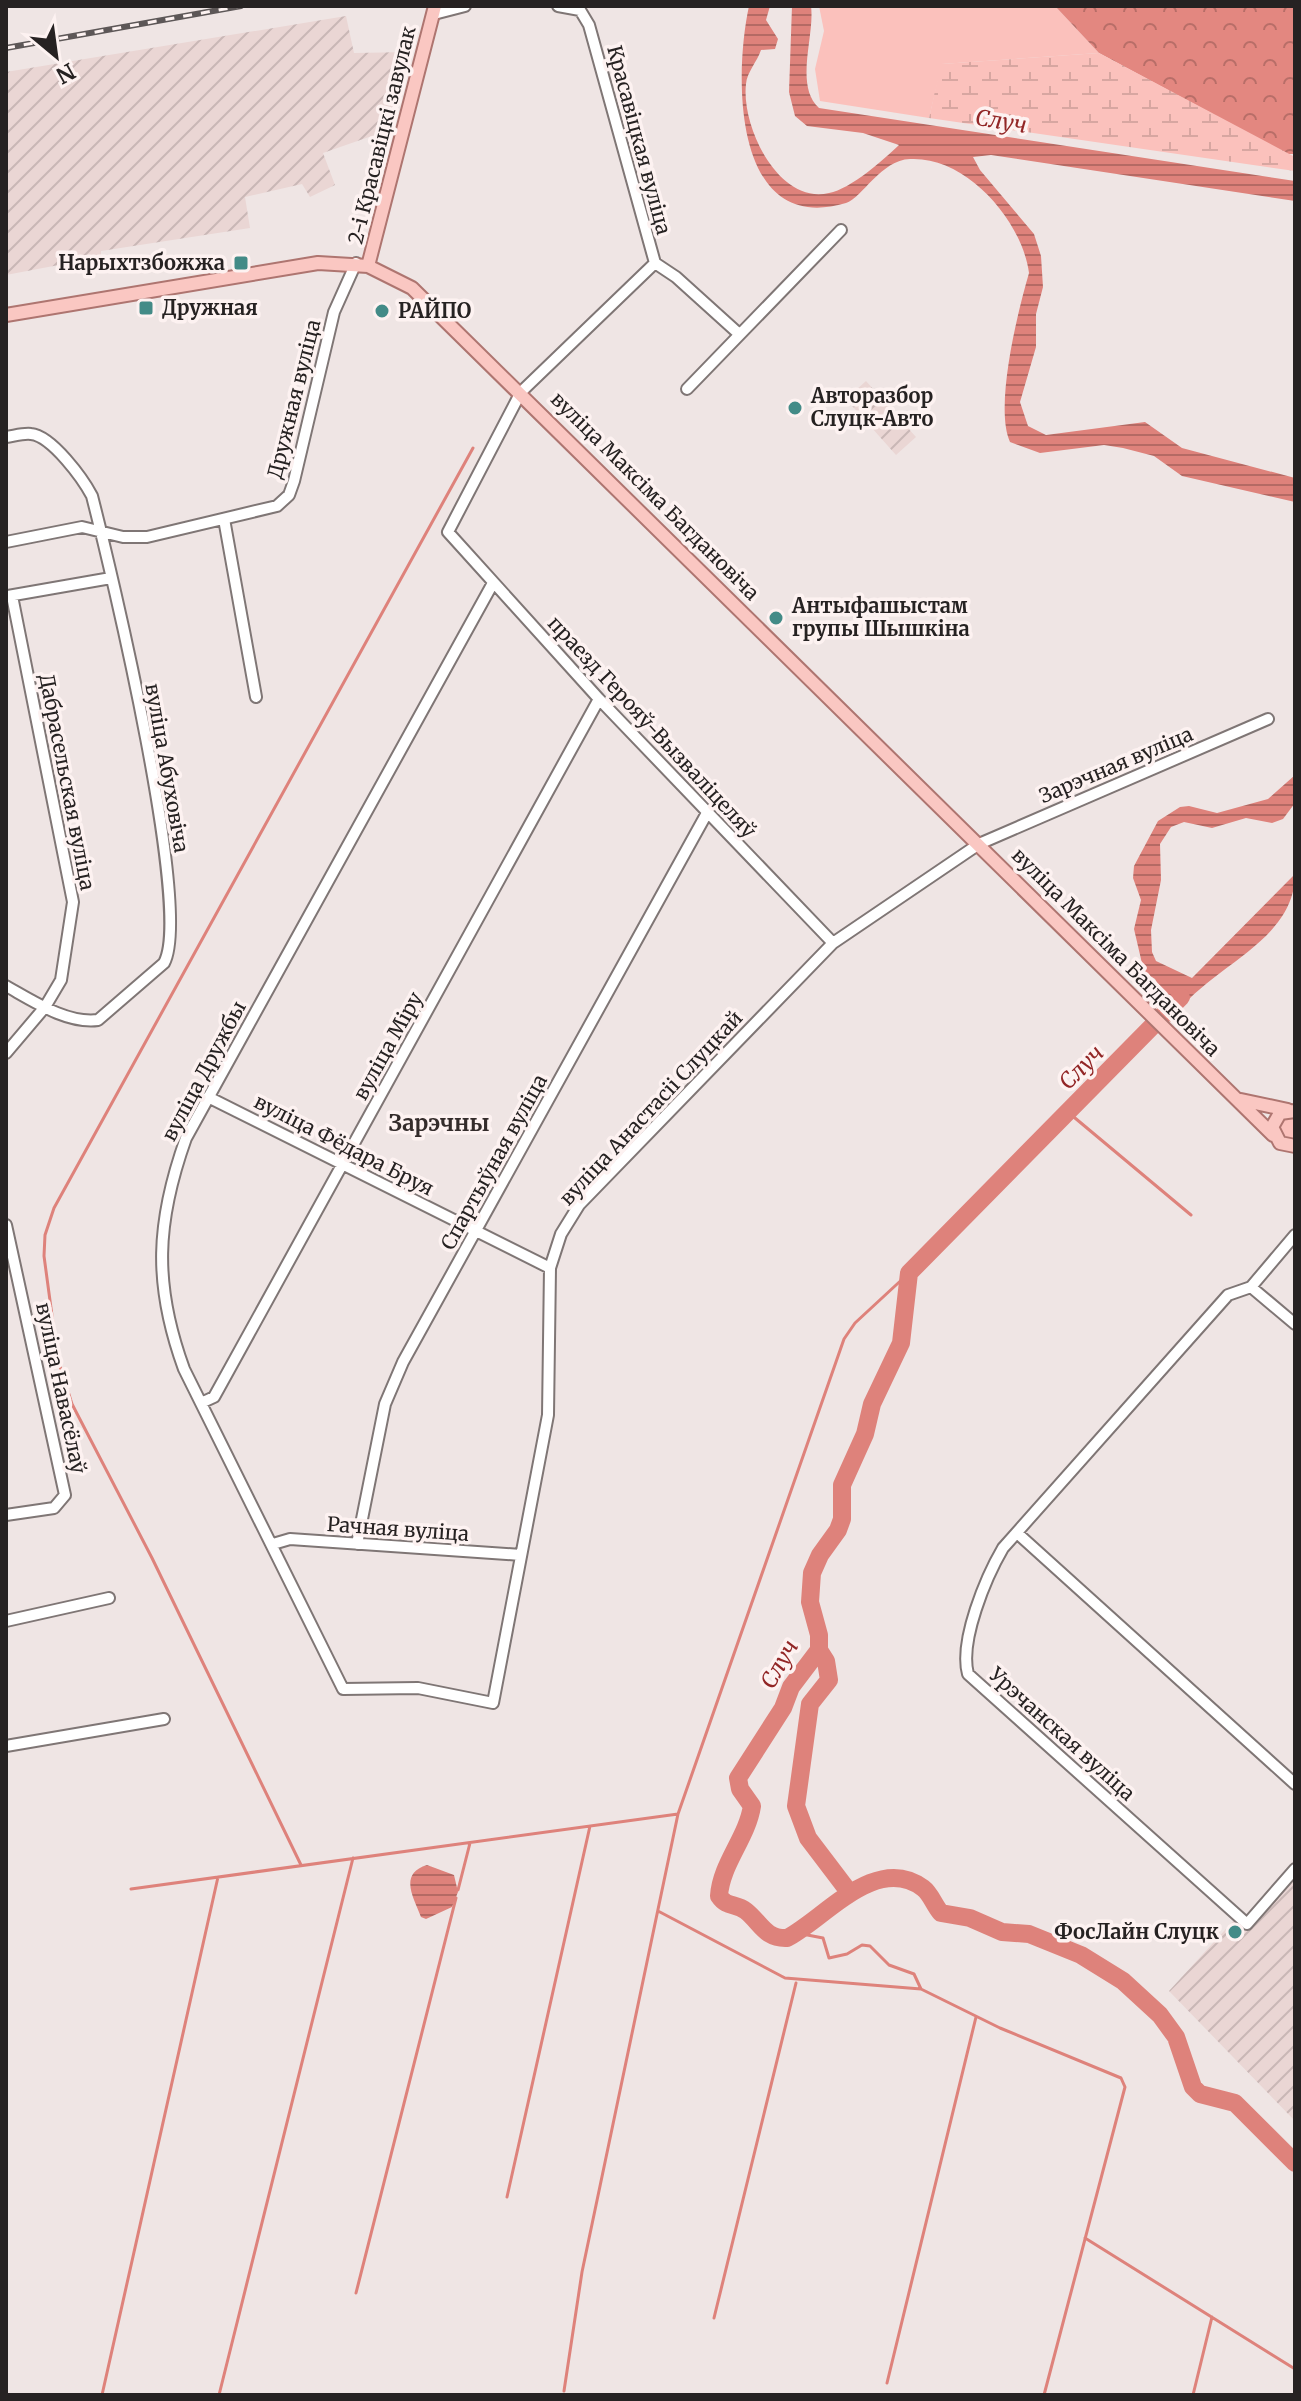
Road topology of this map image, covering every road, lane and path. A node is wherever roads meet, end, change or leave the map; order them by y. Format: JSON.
{"nodes":[{"id":1,"x":465,"y":6,"type":"edge"},
{"id":2,"x":558,"y":6,"type":"edge"},
{"id":3,"x":434,"y":10,"type":"edge"},
{"id":4,"x":841,"y":230,"type":"dead end"},
{"id":5,"x":655,"y":263,"type":"junction"},
{"id":6,"x":362,"y":264,"type":"junction"},
{"id":7,"x":6,"y":315,"type":"edge"},
{"id":8,"x":738,"y":333,"type":"junction"},
{"id":9,"x":687,"y":389,"type":"dead end"},
{"id":10,"x":521,"y":392,"type":"junction"},
{"id":11,"x":6,"y":437,"type":"edge"},
{"id":12,"x":224,"y":519,"type":"junction"},
{"id":13,"x":448,"y":532,"type":"joint"},
{"id":14,"x":102,"y":534,"type":"junction"},
{"id":15,"x":6,"y":542,"type":"edge"},
{"id":16,"x":111,"y":578,"type":"junction"},
{"id":17,"x":493,"y":583,"type":"junction"},
{"id":18,"x":9,"y":596,"type":"edge"},
{"id":19,"x":256,"y":697,"type":"dead end"},
{"id":20,"x":599,"y":699,"type":"junction"},
{"id":21,"x":1268,"y":719,"type":"dead end"},
{"id":22,"x":707,"y":813,"type":"junction"},
{"id":23,"x":979,"y":844,"type":"junction"},
{"id":24,"x":833,"y":943,"type":"junction"},
{"id":25,"x":6,"y":986,"type":"edge"},
{"id":26,"x":45,"y":1007,"type":"junction"},
{"id":27,"x":6,"y":1053,"type":"edge"},
{"id":28,"x":1231,"y":1095,"type":"junction"},
{"id":29,"x":208,"y":1097,"type":"junction"},
{"id":30,"x":1293,"y":1110,"type":"edge"},
{"id":31,"x":1273,"y":1135,"type":"junction"},
{"id":32,"x":1289,"y":1146,"type":"edge"},
{"id":33,"x":1295,"y":1157,"type":"edge"},
{"id":34,"x":343,"y":1164,"type":"junction"},
{"id":35,"x":6,"y":1225,"type":"edge"},
{"id":36,"x":476,"y":1231,"type":"junction"},
{"id":37,"x":1295,"y":1235,"type":"edge"},
{"id":38,"x":550,"y":1268,"type":"junction"},
{"id":39,"x":1251,"y":1287,"type":"junction"},
{"id":40,"x":1295,"y":1324,"type":"edge"},
{"id":41,"x":201,"y":1403,"type":"junction"},
{"id":42,"x":6,"y":1515,"type":"edge"},
{"id":43,"x":1017,"y":1533,"type":"junction"},
{"id":44,"x":273,"y":1544,"type":"junction"},
{"id":45,"x":357,"y":1544,"type":"junction"},
{"id":46,"x":521,"y":1555,"type":"junction"},
{"id":47,"x":109,"y":1598,"type":"dead end"},
{"id":48,"x":6,"y":1621,"type":"edge"},
{"id":49,"x":493,"y":1703,"type":"joint"},
{"id":50,"x":164,"y":1719,"type":"dead end"},
{"id":51,"x":6,"y":1746,"type":"edge"},
{"id":52,"x":1295,"y":1784,"type":"edge"},
{"id":53,"x":1295,"y":1869,"type":"edge"}],
"edges":[{"from":1,"to":3,"type":"street"},
{"from":2,"to":5,"type":"street","name":"Красавіцкая вуліца"},
{"from":3,"to":6,"type":"main road","name":"2-і Красавіцкі завулак"},
{"from":4,"to":8,"type":"street"},
{"from":5,"to":8,"type":"street"},
{"from":5,"to":10,"type":"street","name":"Красавіцкая вуліца"},
{"from":6,"to":7,"type":"main road","name":"вуліца Максіма Багдановіча"},
{"from":6,"to":10,"type":"main road","name":"вуліца Максіма Багдановіча"},
{"from":6,"to":12,"type":"street","name":"Дружная вуліца"},
{"from":8,"to":9,"type":"street"},
{"from":10,"to":13,"type":"street","name":"Красавіцкая вуліца"},
{"from":10,"to":23,"type":"main road","name":"вуліца Максіма Багдановіча"},
{"from":11,"to":14,"type":"street","name":"вуліца Абуховіча"},
{"from":12,"to":14,"type":"street","name":"Дружная вуліца"},
{"from":12,"to":19,"type":"street"},
{"from":13,"to":17,"type":"street","name":"праезд Герояў-Вызваліцеляў"},
{"from":14,"to":15,"type":"street","name":"Дружная вуліца"},
{"from":14,"to":16,"type":"street","name":"вуліца Абуховіча"},
{"from":16,"to":18,"type":"street"},
{"from":16,"to":26,"type":"street","name":"вуліца Абуховіча"},
{"from":17,"to":20,"type":"street","name":"праезд Герояў-Вызваліцеляў"},
{"from":17,"to":29,"type":"street","name":"вуліца Дружбы"},
{"from":18,"to":26,"type":"street","name":"Дабрасельская вуліца"},
{"from":20,"to":22,"type":"street","name":"праезд Герояў-Вызваліцеляў"},
{"from":20,"to":34,"type":"street","name":"вуліца Міру"},
{"from":21,"to":23,"type":"street","name":"Зарэчная вуліца"},
{"from":22,"to":24,"type":"street","name":"праезд Герояў-Вызваліцеляў"},
{"from":22,"to":36,"type":"street","name":"Спартыўная вуліца"},
{"from":23,"to":24,"type":"street","name":"Зарэчная вуліца"},
{"from":23,"to":28,"type":"main road","name":"вуліца Максіма Багдановіча"},
{"from":24,"to":38,"type":"street","name":"вуліца Анастасіі Слуцкай"},
{"from":25,"to":26,"type":"street"},
{"from":26,"to":27,"type":"street","name":"Дабрасельская вуліца"},
{"from":28,"to":30,"type":"main road","name":"вуліца Максіма Багдановіча"},
{"from":28,"to":31,"type":"main road","name":"вуліца Максіма Багдановіча"},
{"from":29,"to":34,"type":"street","name":"вуліца Фёдара Бруя"},
{"from":29,"to":41,"type":"street","name":"вуліца Дружбы"},
{"from":30,"to":31,"type":"main road"},
{"from":31,"to":32,"type":"main road","name":"вуліца Максіма Багдановіча"},
{"from":32,"to":33,"type":"main road"},
{"from":34,"to":36,"type":"street","name":"вуліца Фёдара Бруя"},
{"from":34,"to":41,"type":"street","name":"вуліца Міру"},
{"from":35,"to":42,"type":"street","name":"вуліца Навасёлаў"},
{"from":36,"to":38,"type":"street","name":"вуліца Фёдара Бруя"},
{"from":36,"to":45,"type":"street","name":"Спартыўная вуліца"},
{"from":37,"to":39,"type":"street","name":"Урэчанская вуліца"},
{"from":38,"to":46,"type":"street","name":"вуліца Анастасіі Слуцкай"},
{"from":39,"to":40,"type":"street"},
{"from":39,"to":43,"type":"street","name":"Урэчанская вуліца"},
{"from":41,"to":44,"type":"street","name":"вуліца Дружбы"},
{"from":43,"to":52,"type":"street"},
{"from":43,"to":53,"type":"street","name":"Урэчанская вуліца"},
{"from":44,"to":45,"type":"street","name":"Рачная вуліца"},
{"from":44,"to":49,"type":"street","name":"вуліца Дружбы"},
{"from":45,"to":46,"type":"street","name":"Рачная вуліца"},
{"from":46,"to":49,"type":"street","name":"вуліца Анастасіі Слуцкай"},
{"from":47,"to":48,"type":"street"},
{"from":50,"to":51,"type":"street"}]}
